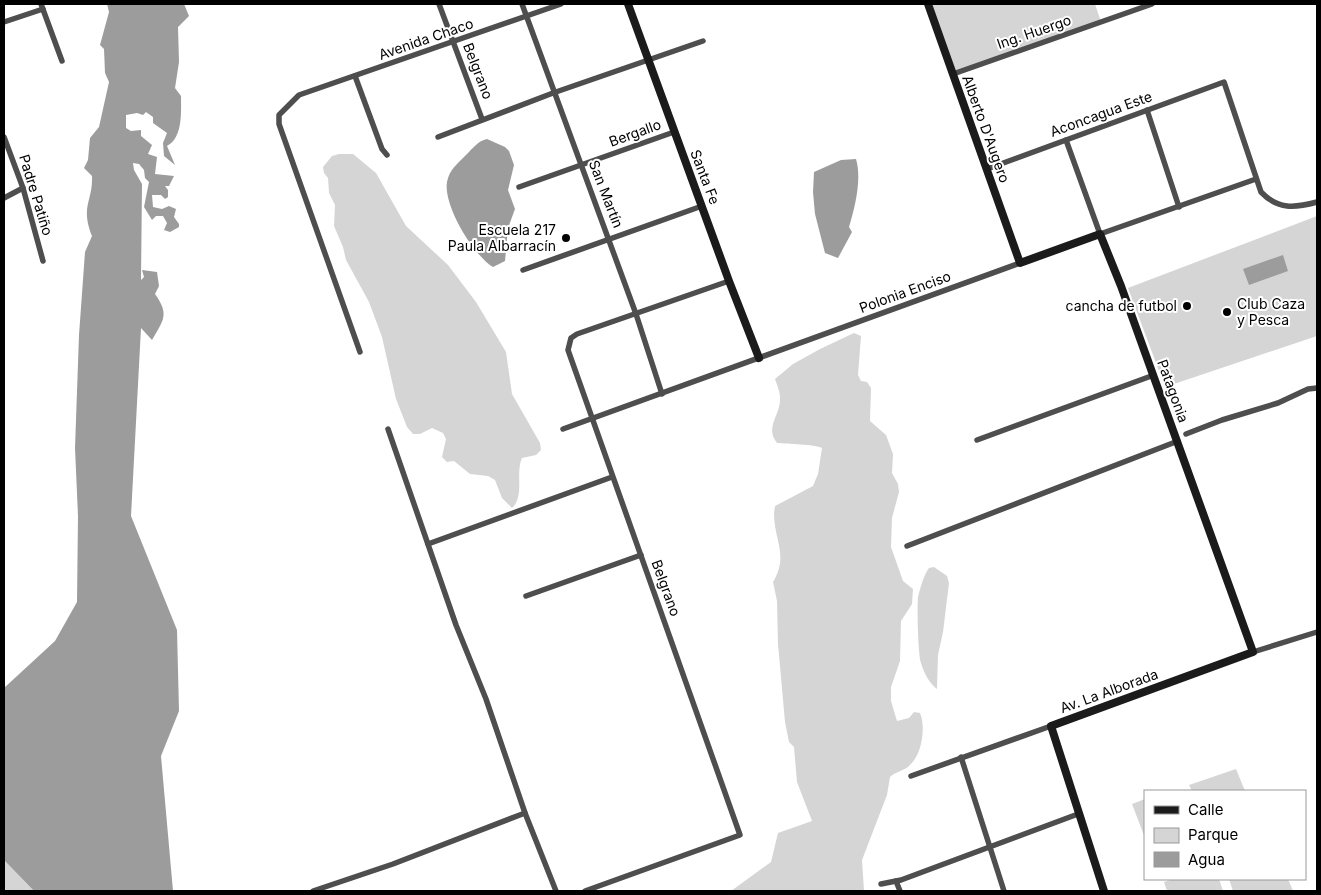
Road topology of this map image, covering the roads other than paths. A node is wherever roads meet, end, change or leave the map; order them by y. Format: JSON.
{"nodes":[{"id":1,"x":440,"y":4,"type":"edge"},
{"id":2,"x":522,"y":4,"type":"edge"},
{"id":3,"x":560,"y":4,"type":"edge"},
{"id":4,"x":628,"y":4,"type":"edge"},
{"id":5,"x":928,"y":4,"type":"edge"},
{"id":6,"x":1152,"y":4,"type":"edge"},
{"id":7,"x":42,"y":7,"type":"edge"},
{"id":8,"x":526,"y":16,"type":"junction"},
{"id":9,"x":4,"y":22,"type":"edge"},
{"id":10,"x":703,"y":41,"type":"dead end"},
{"id":11,"x":454,"y":42,"type":"junction"},
{"id":12,"x":648,"y":60,"type":"junction"},
{"id":13,"x":62,"y":61,"type":"dead end"},
{"id":14,"x":953,"y":74,"type":"junction"},
{"id":15,"x":355,"y":76,"type":"junction"},
{"id":16,"x":553,"y":93,"type":"junction"},
{"id":17,"x":1147,"y":110,"type":"junction"},
{"id":18,"x":482,"y":119,"type":"junction"},
{"id":19,"x":674,"y":132,"type":"junction"},
{"id":20,"x":4,"y":137,"type":"edge"},
{"id":21,"x":438,"y":137,"type":"dead end"},
{"id":22,"x":1066,"y":140,"type":"junction"},
{"id":23,"x":387,"y":155,"type":"dead end"},
{"id":24,"x":582,"y":166,"type":"junction"},
{"id":25,"x":986,"y":169,"type":"junction"},
{"id":26,"x":1256,"y":179,"type":"junction"},
{"id":27,"x":520,"y":187,"type":"dead end"},
{"id":28,"x":23,"y":188,"type":"junction"},
{"id":29,"x":4,"y":198,"type":"edge"},
{"id":30,"x":1317,"y":202,"type":"edge"},
{"id":31,"x":702,"y":206,"type":"junction"},
{"id":32,"x":1179,"y":207,"type":"junction"},
{"id":33,"x":1100,"y":234,"type":"junction"},
{"id":34,"x":610,"y":240,"type":"junction"},
{"id":35,"x":42,"y":261,"type":"dead end"},
{"id":36,"x":1020,"y":263,"type":"junction"},
{"id":37,"x":522,"y":270,"type":"dead end"},
{"id":38,"x":729,"y":282,"type":"junction"},
{"id":39,"x":636,"y":314,"type":"junction"},
{"id":40,"x":360,"y":352,"type":"dead end"},
{"id":41,"x":760,"y":358,"type":"junction"},
{"id":42,"x":1154,"y":375,"type":"junction"},
{"id":43,"x":1317,"y":388,"type":"edge"},
{"id":44,"x":662,"y":394,"type":"junction"},
{"id":45,"x":592,"y":419,"type":"junction"},
{"id":46,"x":388,"y":429,"type":"dead end"},
{"id":47,"x":563,"y":429,"type":"dead end"},
{"id":48,"x":1181,"y":437,"type":"junction"},
{"id":49,"x":977,"y":440,"type":"dead end"},
{"id":50,"x":612,"y":477,"type":"junction"},
{"id":51,"x":428,"y":544,"type":"junction"},
{"id":52,"x":907,"y":546,"type":"dead end"},
{"id":53,"x":641,"y":555,"type":"junction"},
{"id":54,"x":526,"y":596,"type":"dead end"},
{"id":55,"x":1317,"y":632,"type":"edge"},
{"id":56,"x":1254,"y":652,"type":"junction"},
{"id":57,"x":1051,"y":726,"type":"junction"},
{"id":58,"x":961,"y":757,"type":"junction"},
{"id":59,"x":910,"y":776,"type":"dead end"},
{"id":60,"x":525,"y":813,"type":"junction"},
{"id":61,"x":1078,"y":814,"type":"junction"},
{"id":62,"x":990,"y":848,"type":"junction"},
{"id":63,"x":896,"y":881,"type":"junction"},
{"id":64,"x":881,"y":884,"type":"dead end"},
{"id":65,"x":313,"y":891,"type":"edge"},
{"id":66,"x":556,"y":891,"type":"edge"},
{"id":67,"x":585,"y":891,"type":"edge"},
{"id":68,"x":900,"y":891,"type":"edge"},
{"id":69,"x":1004,"y":891,"type":"edge"},
{"id":70,"x":1104,"y":891,"type":"edge"}],
"edges":[{"from":1,"to":11,"type":"street","name":"Belgrano"},
{"from":2,"to":8,"type":"street","name":"San Martín"},
{"from":3,"to":8,"type":"street","name":"Avenida Chaco"},
{"from":4,"to":12,"type":"main road","name":"Santa Fe"},
{"from":5,"to":14,"type":"main road","name":"Alberto D'Augero"},
{"from":6,"to":14,"type":"street","name":"Ing. Huergo"},
{"from":7,"to":9,"type":"street"},
{"from":7,"to":13,"type":"street"},
{"from":8,"to":11,"type":"street","name":"Avenida Chaco"},
{"from":8,"to":16,"type":"street","name":"San Martín"},
{"from":10,"to":12,"type":"street"},
{"from":11,"to":15,"type":"street","name":"Avenida Chaco"},
{"from":11,"to":18,"type":"street","name":"Belgrano"},
{"from":12,"to":16,"type":"street"},
{"from":12,"to":19,"type":"main road","name":"Santa Fe"},
{"from":14,"to":25,"type":"main road","name":"Alberto D'Augero"},
{"from":15,"to":23,"type":"street"},
{"from":15,"to":40,"type":"street","name":"Avenida Chaco"},
{"from":16,"to":18,"type":"street"},
{"from":16,"to":24,"type":"street","name":"San Martín"},
{"from":17,"to":22,"type":"street","name":"Aconcagua Este"},
{"from":17,"to":26,"type":"street","name":"Aconcagua Este"},
{"from":17,"to":32,"type":"street"},
{"from":18,"to":21,"type":"street"},
{"from":19,"to":24,"type":"street","name":"Bergallo"},
{"from":19,"to":31,"type":"main road","name":"Santa Fe"},
{"from":20,"to":28,"type":"street","name":"Padre Patiño"},
{"from":22,"to":25,"type":"street","name":"Aconcagua Este"},
{"from":22,"to":33,"type":"street","name":"Patagonia"},
{"from":24,"to":27,"type":"street","name":"Bergallo"},
{"from":24,"to":34,"type":"street","name":"San Martín"},
{"from":25,"to":36,"type":"main road","name":"Alberto D'Augero"},
{"from":26,"to":30,"type":"street"},
{"from":26,"to":32,"type":"street","name":"Polonia Enciso"},
{"from":28,"to":29,"type":"street"},
{"from":28,"to":35,"type":"street","name":"Padre Patiño"},
{"from":31,"to":34,"type":"street"},
{"from":31,"to":38,"type":"main road","name":"Santa Fe"},
{"from":32,"to":33,"type":"street","name":"Polonia Enciso"},
{"from":33,"to":36,"type":"main road","name":"Polonia Enciso"},
{"from":33,"to":42,"type":"main road","name":"Patagonia"},
{"from":34,"to":37,"type":"street"},
{"from":34,"to":39,"type":"street","name":"San Martín"},
{"from":36,"to":41,"type":"street","name":"Polonia Enciso"},
{"from":38,"to":39,"type":"street"},
{"from":38,"to":41,"type":"main road","name":"Santa Fe"},
{"from":39,"to":44,"type":"street","name":"San Martín"},
{"from":39,"to":45,"type":"street","name":"Belgrano"},
{"from":41,"to":44,"type":"street","name":"Polonia Enciso"},
{"from":42,"to":48,"type":"main road","name":"Patagonia"},
{"from":42,"to":49,"type":"street"},
{"from":43,"to":48,"type":"street"},
{"from":44,"to":45,"type":"street","name":"Polonia Enciso"},
{"from":45,"to":47,"type":"street","name":"Polonia Enciso"},
{"from":45,"to":50,"type":"street","name":"Belgrano"},
{"from":46,"to":51,"type":"street"},
{"from":48,"to":52,"type":"street"},
{"from":48,"to":56,"type":"main road","name":"Patagonia"},
{"from":50,"to":51,"type":"street"},
{"from":50,"to":53,"type":"street","name":"Belgrano"},
{"from":51,"to":60,"type":"street"},
{"from":53,"to":54,"type":"street"},
{"from":53,"to":67,"type":"street","name":"Belgrano"},
{"from":55,"to":56,"type":"street","name":"Av. La Alborada"},
{"from":56,"to":57,"type":"main road","name":"Av. La Alborada"},
{"from":57,"to":58,"type":"street","name":"Av. La Alborada"},
{"from":57,"to":61,"type":"main road"},
{"from":58,"to":59,"type":"street","name":"Av. La Alborada"},
{"from":58,"to":62,"type":"street"},
{"from":60,"to":65,"type":"street"},
{"from":60,"to":66,"type":"street"},
{"from":61,"to":62,"type":"street"},
{"from":61,"to":70,"type":"main road"},
{"from":62,"to":63,"type":"street"},
{"from":62,"to":69,"type":"street"},
{"from":63,"to":64,"type":"street"},
{"from":63,"to":68,"type":"street"}]}
